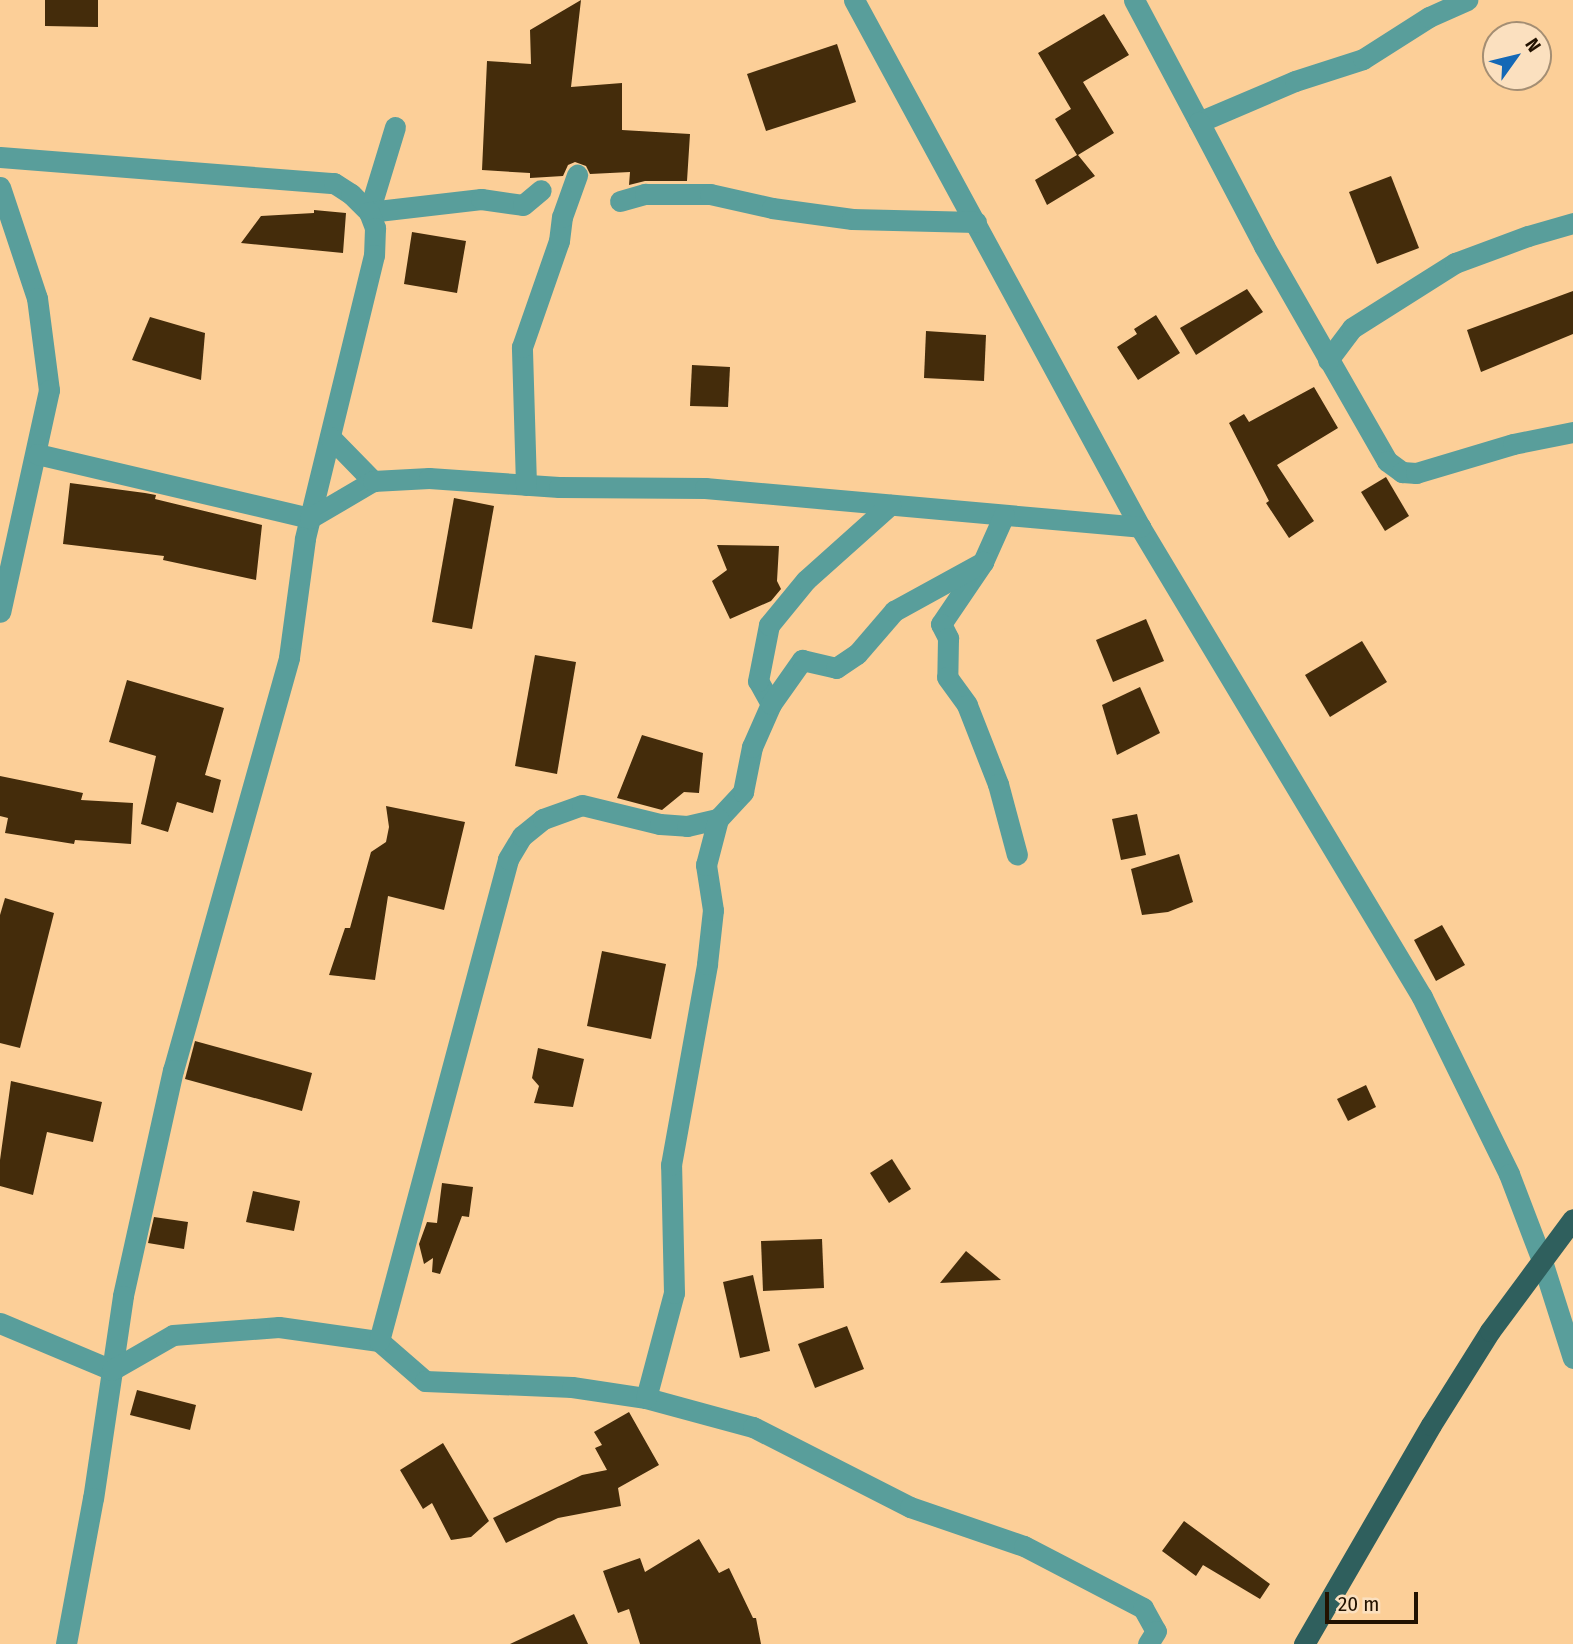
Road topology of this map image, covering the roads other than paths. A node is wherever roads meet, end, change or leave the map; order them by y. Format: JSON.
{"nodes":[{"id":1,"x":853,"y":0,"type":"edge"},
{"id":2,"x":1134,"y":0,"type":"edge"},
{"id":3,"x":1467,"y":0,"type":"edge"},
{"id":4,"x":1199,"y":122,"type":"junction"},
{"id":5,"x":395,"y":127,"type":"dead end"},
{"id":6,"x":0,"y":157,"type":"edge"},
{"id":7,"x":577,"y":175,"type":"dead end"},
{"id":8,"x":0,"y":187,"type":"edge"},
{"id":9,"x":541,"y":190,"type":"dead end"},
{"id":10,"x":620,"y":201,"type":"dead end"},
{"id":11,"x":369,"y":212,"type":"junction"},
{"id":12,"x":976,"y":222,"type":"junction"},
{"id":13,"x":1573,"y":223,"type":"edge"},
{"id":14,"x":1328,"y":360,"type":"junction"},
{"id":15,"x":1573,"y":432,"type":"edge"},
{"id":16,"x":330,"y":438,"type":"junction"},
{"id":17,"x":37,"y":454,"type":"junction"},
{"id":18,"x":373,"y":481,"type":"junction"},
{"id":19,"x":526,"y":485,"type":"junction"},
{"id":20,"x":890,"y":505,"type":"junction"},
{"id":21,"x":1004,"y":515,"type":"junction"},
{"id":22,"x":310,"y":518,"type":"junction"},
{"id":23,"x":1140,"y":527,"type":"junction"},
{"id":24,"x":983,"y":562,"type":"junction"},
{"id":25,"x":0,"y":612,"type":"edge"},
{"id":26,"x":771,"y":704,"type":"junction"},
{"id":27,"x":718,"y":818,"type":"junction"},
{"id":28,"x":1017,"y":855,"type":"dead end"},
{"id":29,"x":1573,"y":1219,"type":"edge"},
{"id":30,"x":1541,"y":1258,"type":"junction"},
{"id":31,"x":0,"y":1323,"type":"edge"},
{"id":32,"x":379,"y":1341,"type":"junction"},
{"id":33,"x":1573,"y":1358,"type":"edge"},
{"id":34,"x":112,"y":1370,"type":"junction"},
{"id":35,"x":646,"y":1398,"type":"junction"},
{"id":36,"x":66,"y":1644,"type":"edge"},
{"id":37,"x":1148,"y":1644,"type":"edge"},
{"id":38,"x":1304,"y":1644,"type":"edge"}],
"edges":[{"from":1,"to":12,"type":"street"},
{"from":2,"to":4,"type":"street"},
{"from":3,"to":4,"type":"street"},
{"from":4,"to":14,"type":"street"},
{"from":5,"to":11,"type":"street"},
{"from":6,"to":11,"type":"street"},
{"from":7,"to":19,"type":"street"},
{"from":8,"to":17,"type":"street"},
{"from":9,"to":11,"type":"street"},
{"from":10,"to":12,"type":"street"},
{"from":11,"to":16,"type":"street"},
{"from":12,"to":23,"type":"street"},
{"from":13,"to":14,"type":"street"},
{"from":14,"to":15,"type":"street"},
{"from":16,"to":18,"type":"street"},
{"from":16,"to":22,"type":"street"},
{"from":17,"to":22,"type":"street"},
{"from":17,"to":25,"type":"street"},
{"from":18,"to":19,"type":"street"},
{"from":18,"to":22,"type":"street"},
{"from":19,"to":20,"type":"street"},
{"from":20,"to":21,"type":"street"},
{"from":20,"to":26,"type":"street"},
{"from":21,"to":23,"type":"street"},
{"from":21,"to":24,"type":"street"},
{"from":22,"to":34,"type":"street"},
{"from":23,"to":30,"type":"street"},
{"from":24,"to":26,"type":"street"},
{"from":24,"to":28,"type":"street"},
{"from":26,"to":27,"type":"street"},
{"from":27,"to":32,"type":"street"},
{"from":27,"to":35,"type":"street"},
{"from":29,"to":30,"type":"main road"},
{"from":30,"to":33,"type":"street"},
{"from":30,"to":38,"type":"main road"},
{"from":31,"to":34,"type":"street"},
{"from":32,"to":34,"type":"street"},
{"from":32,"to":35,"type":"street"},
{"from":34,"to":36,"type":"street"},
{"from":35,"to":37,"type":"street"}]}
